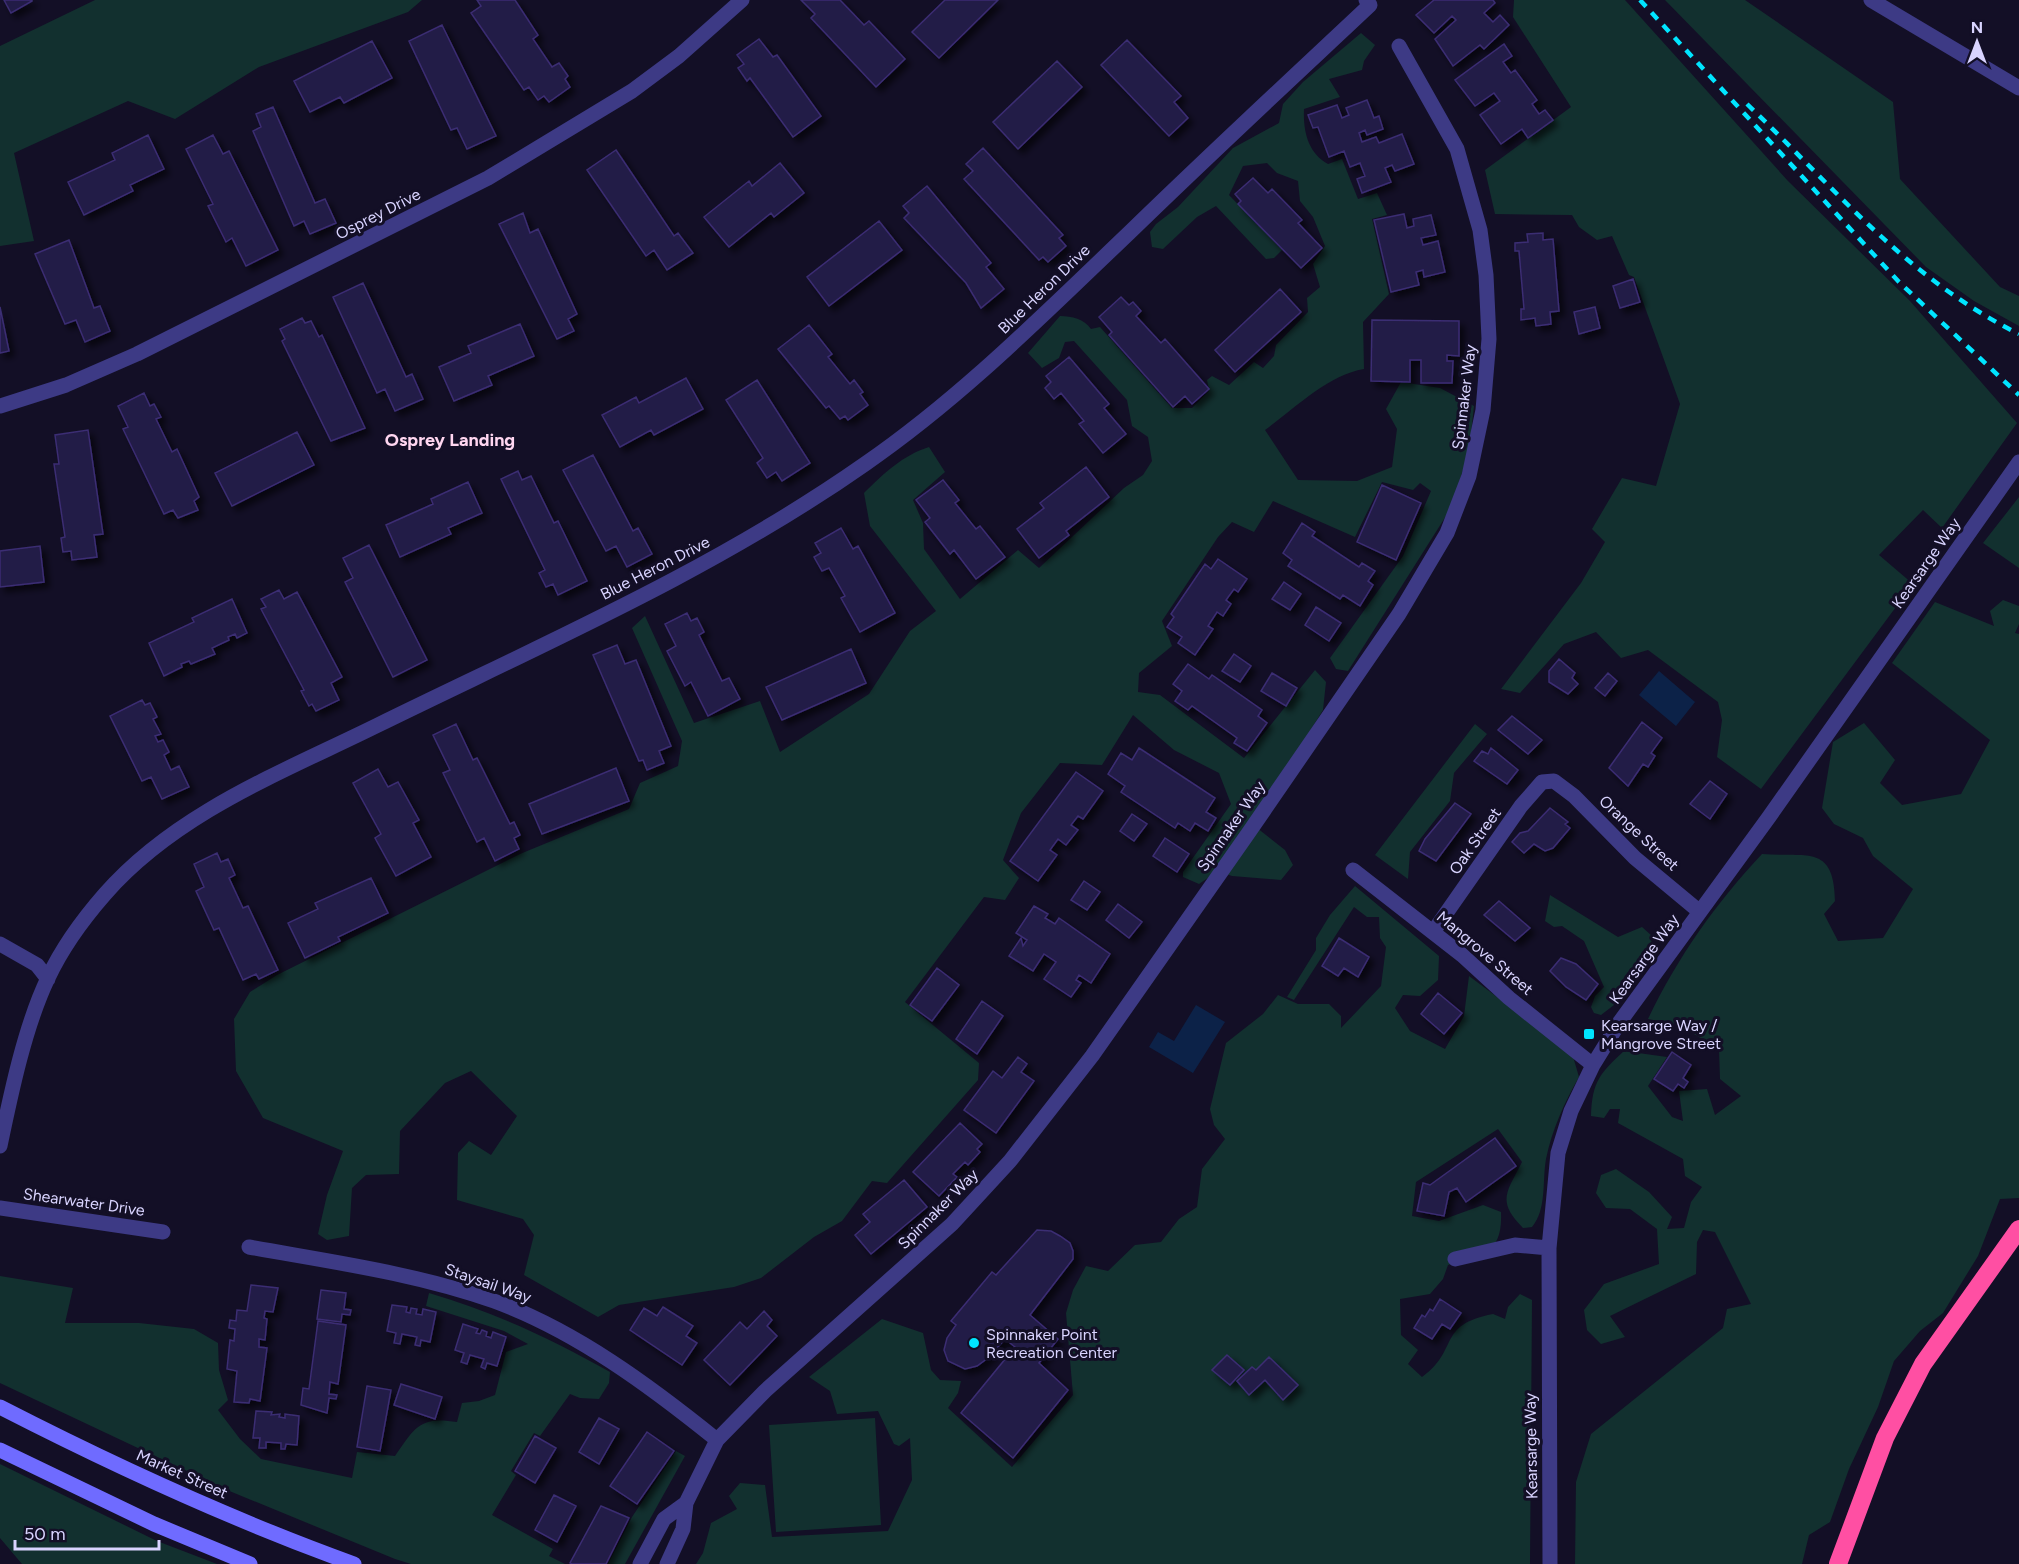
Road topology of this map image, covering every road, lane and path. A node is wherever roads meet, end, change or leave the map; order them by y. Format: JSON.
{"nodes":[{"id":1,"x":742,"y":0,"type":"edge"},
{"id":2,"x":1871,"y":0,"type":"edge"},
{"id":3,"x":1368,"y":3,"type":"edge"},
{"id":4,"x":1399,"y":46,"type":"dead end"},
{"id":5,"x":2019,"y":88,"type":"edge"},
{"id":6,"x":0,"y":406,"type":"edge"},
{"id":7,"x":2019,"y":462,"type":"edge"},
{"id":8,"x":1554,"y":781,"type":"joint"},
{"id":9,"x":1353,"y":870,"type":"dead end"},
{"id":10,"x":1700,"y":912,"type":"junction"},
{"id":11,"x":1433,"y":932,"type":"junction"},
{"id":12,"x":0,"y":944,"type":"edge"},
{"id":13,"x":48,"y":979,"type":"junction"},
{"id":14,"x":1593,"y":1065,"type":"junction"},
{"id":15,"x":0,"y":1146,"type":"edge"},
{"id":16,"x":0,"y":1208,"type":"edge"},
{"id":17,"x":2019,"y":1229,"type":"edge"},
{"id":18,"x":163,"y":1232,"type":"dead end"},
{"id":19,"x":249,"y":1247,"type":"dead end"},
{"id":20,"x":1549,"y":1248,"type":"junction"},
{"id":21,"x":1455,"y":1258,"type":"dead end"},
{"id":22,"x":0,"y":1407,"type":"edge"},
{"id":23,"x":717,"y":1440,"type":"junction"},
{"id":24,"x":0,"y":1450,"type":"edge"},
{"id":25,"x":686,"y":1503,"type":"junction"},
{"id":26,"x":250,"y":1564,"type":"edge"},
{"id":27,"x":354,"y":1564,"type":"edge"},
{"id":28,"x":640,"y":1564,"type":"edge"},
{"id":29,"x":667,"y":1564,"type":"edge"},
{"id":30,"x":1550,"y":1564,"type":"edge"},
{"id":31,"x":1838,"y":1564,"type":"edge"}],
"edges":[{"from":1,"to":6,"type":"street","name":"Osprey Drive"},
{"from":2,"to":5,"type":"street"},
{"from":3,"to":13,"type":"street","name":"Blue Heron Drive"},
{"from":4,"to":23,"type":"street","name":"Spinnaker Way"},
{"from":7,"to":10,"type":"street","name":"Kearsarge Way"},
{"from":8,"to":10,"type":"street","name":"Orange Street"},
{"from":8,"to":11,"type":"street","name":"Oak Street"},
{"from":9,"to":11,"type":"street","name":"Mangrove Street"},
{"from":10,"to":14,"type":"street","name":"Kearsarge Way"},
{"from":11,"to":14,"type":"street","name":"Mangrove Street"},
{"from":12,"to":13,"type":"street"},
{"from":13,"to":15,"type":"street","name":"Blue Heron Drive"},
{"from":14,"to":20,"type":"street","name":"Kearsarge Way"},
{"from":16,"to":18,"type":"street","name":"Shearwater Drive"},
{"from":17,"to":31,"type":"highway"},
{"from":19,"to":23,"type":"street","name":"Staysail Way"},
{"from":20,"to":21,"type":"street"},
{"from":20,"to":30,"type":"street","name":"Kearsarge Way"},
{"from":22,"to":27,"type":"main road","name":"Market Street"},
{"from":23,"to":25,"type":"street","name":"Spinnaker Way"},
{"from":24,"to":26,"type":"main road"},
{"from":25,"to":28,"type":"street","name":"Spinnaker Way"},
{"from":25,"to":29,"type":"street","name":"Spinnaker Way"}]}
